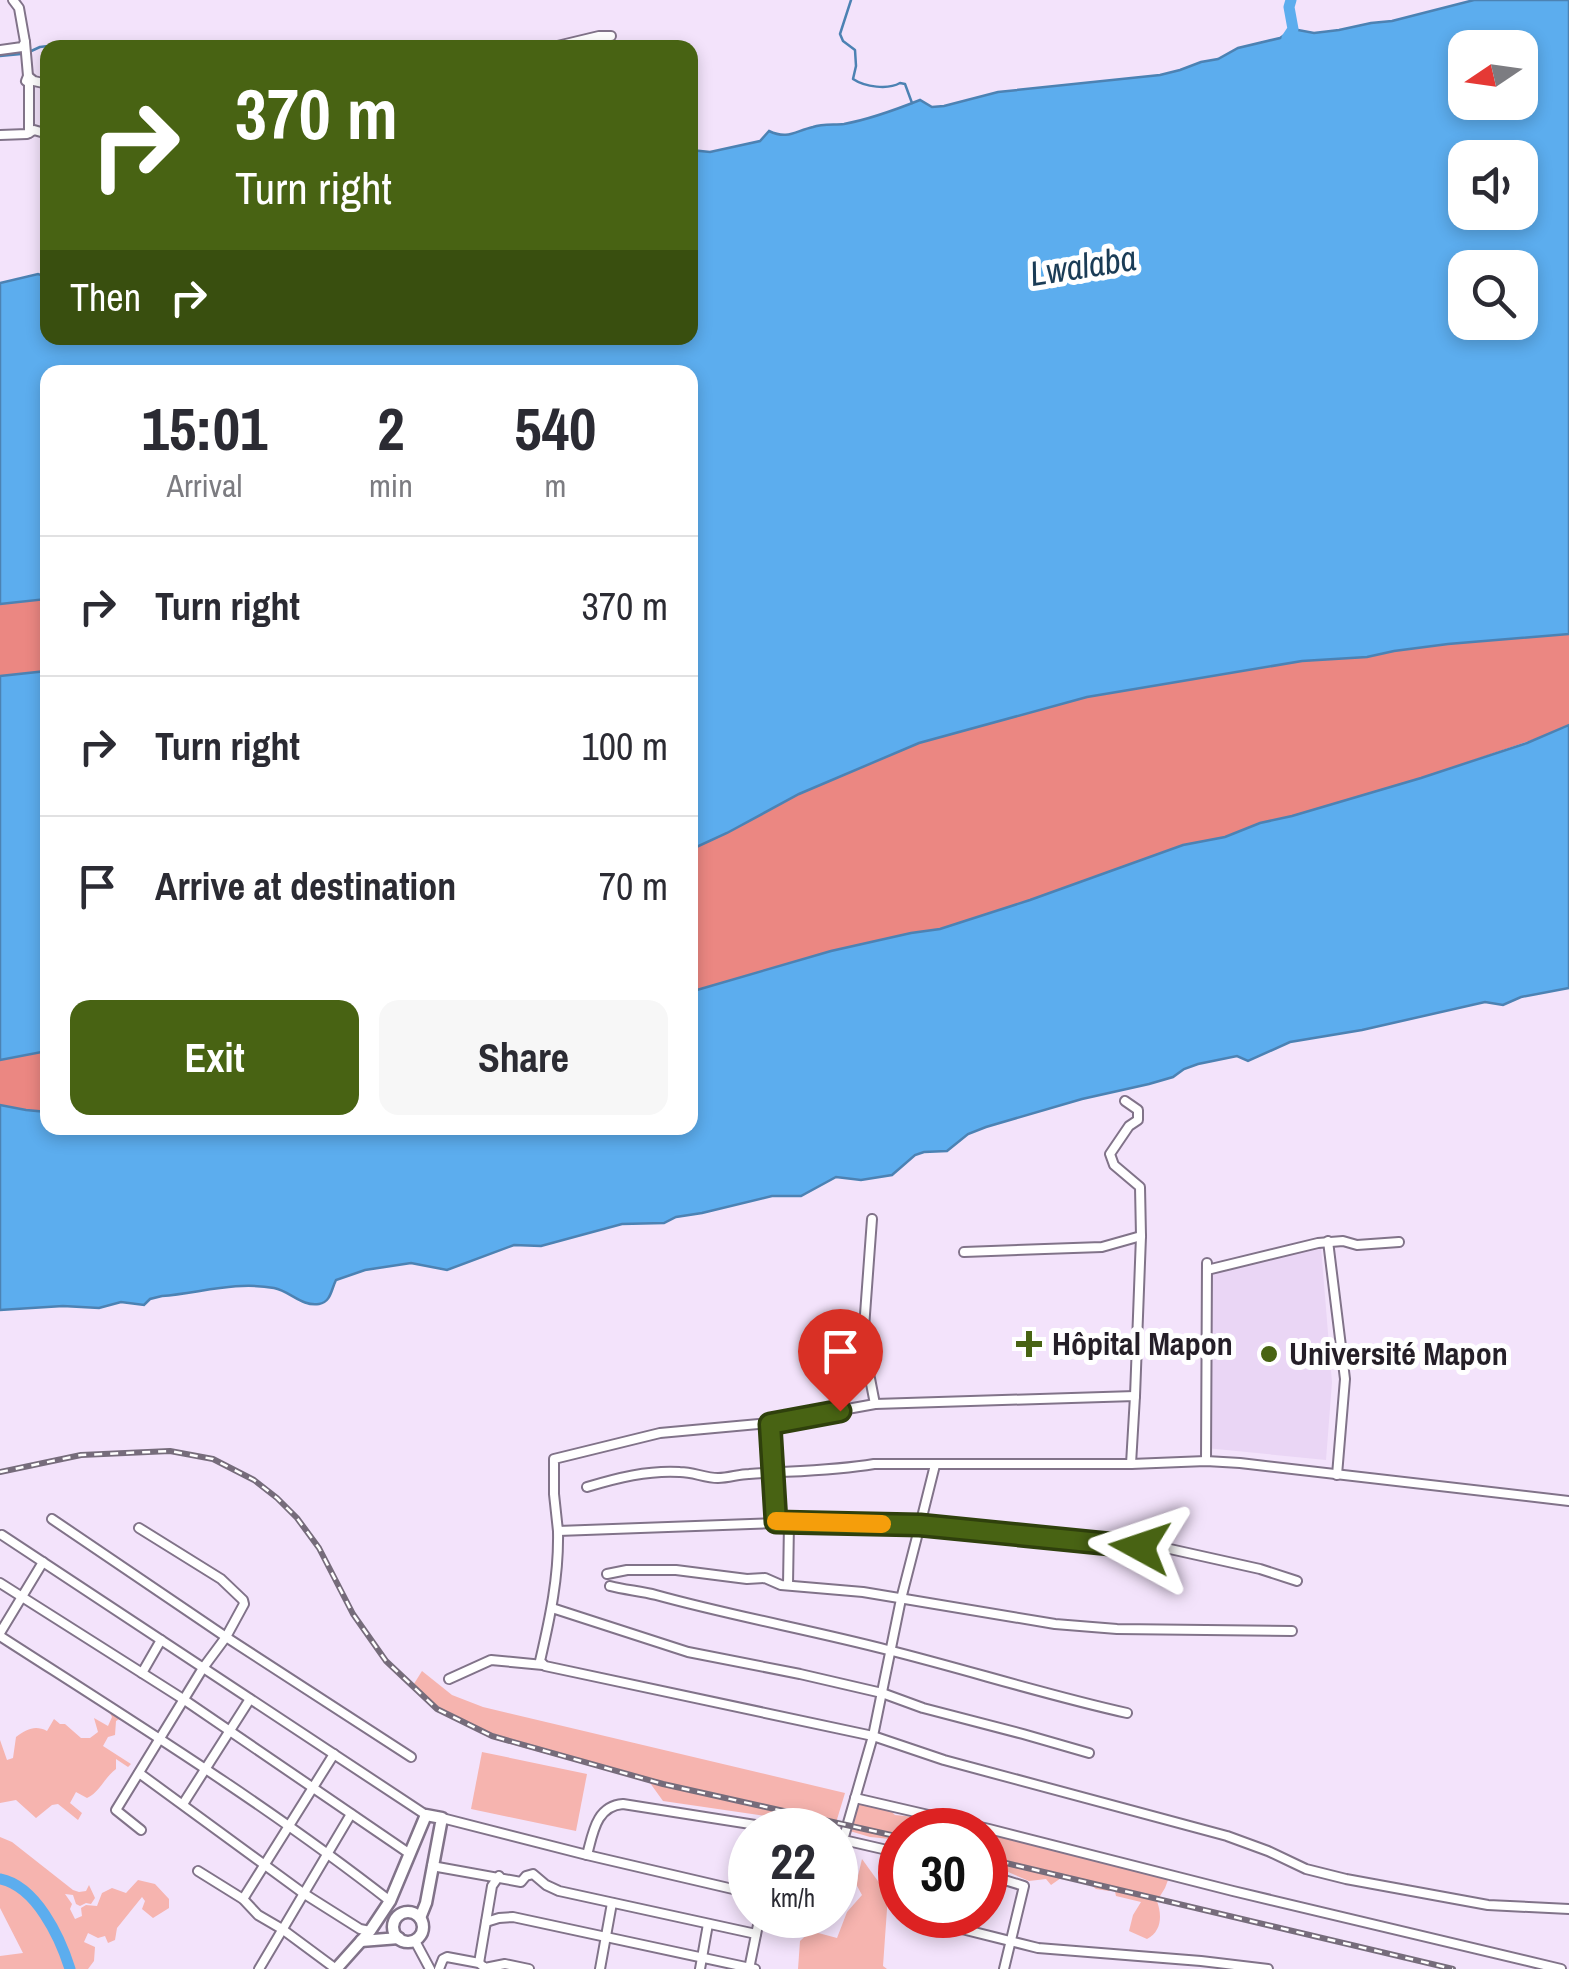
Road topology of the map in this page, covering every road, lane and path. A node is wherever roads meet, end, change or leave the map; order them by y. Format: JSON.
{"nodes":[{"id":1,"x":13,"y":0,"type":"edge"},
{"id":2,"x":611,"y":36,"type":"dead end"},
{"id":3,"x":582,"y":40,"type":"edge"},
{"id":4,"x":25,"y":42,"type":"junction"},
{"id":5,"x":0,"y":50,"type":"edge"},
{"id":6,"x":28,"y":76,"type":"junction"},
{"id":7,"x":40,"y":82,"type":"edge"},
{"id":8,"x":30,"y":132,"type":"junction"},
{"id":9,"x":40,"y":132,"type":"edge"},
{"id":10,"x":0,"y":134,"type":"edge"},
{"id":11,"x":1125,"y":1101,"type":"dead end"},
{"id":12,"x":872,"y":1220,"type":"dead end"},
{"id":13,"x":1140,"y":1236,"type":"junction"},
{"id":14,"x":1328,"y":1242,"type":"junction"},
{"id":15,"x":1399,"y":1242,"type":"dead end"},
{"id":16,"x":964,"y":1252,"type":"dead end"},
{"id":17,"x":1134,"y":1396,"type":"junction"},
{"id":18,"x":875,"y":1404,"type":"junction"},
{"id":19,"x":770,"y":1424,"type":"junction"},
{"id":20,"x":1206,"y":1460,"type":"junction"},
{"id":21,"x":1131,"y":1464,"type":"junction"},
{"id":22,"x":935,"y":1465,"type":"junction"},
{"id":23,"x":773,"y":1473,"type":"junction"},
{"id":24,"x":1337,"y":1475,"type":"junction"},
{"id":25,"x":588,"y":1488,"type":"dead end"},
{"id":26,"x":1569,"y":1501,"type":"edge"},
{"id":27,"x":52,"y":1519,"type":"dead end"},
{"id":28,"x":776,"y":1522,"type":"junction"},
{"id":29,"x":789,"y":1522,"type":"junction"},
{"id":30,"x":920,"y":1525,"type":"junction"},
{"id":31,"x":139,"y":1528,"type":"dead end"},
{"id":32,"x":558,"y":1532,"type":"junction"},
{"id":33,"x":2,"y":1535,"type":"edge"},
{"id":34,"x":43,"y":1562,"type":"junction"},
{"id":35,"x":607,"y":1574,"type":"dead end"},
{"id":36,"x":1297,"y":1581,"type":"dead end"},
{"id":37,"x":0,"y":1583,"type":"edge"},
{"id":38,"x":788,"y":1585,"type":"junction"},
{"id":39,"x":610,"y":1586,"type":"dead end"},
{"id":40,"x":22,"y":1597,"type":"junction"},
{"id":41,"x":902,"y":1599,"type":"junction"},
{"id":42,"x":552,"y":1608,"type":"junction"},
{"id":43,"x":1292,"y":1631,"type":"dead end"},
{"id":44,"x":0,"y":1635,"type":"edge"},
{"id":45,"x":226,"y":1637,"type":"junction"},
{"id":46,"x":160,"y":1640,"type":"junction"},
{"id":47,"x":891,"y":1650,"type":"junction"},
{"id":48,"x":543,"y":1665,"type":"junction"},
{"id":49,"x":203,"y":1668,"type":"junction"},
{"id":50,"x":142,"y":1673,"type":"junction"},
{"id":51,"x":450,"y":1679,"type":"dead end"},
{"id":52,"x":882,"y":1694,"type":"junction"},
{"id":53,"x":183,"y":1699,"type":"junction"},
{"id":54,"x":250,"y":1699,"type":"junction"},
{"id":55,"x":1127,"y":1714,"type":"dead end"},
{"id":56,"x":230,"y":1731,"type":"junction"},
{"id":57,"x":873,"y":1736,"type":"junction"},
{"id":58,"x":160,"y":1739,"type":"junction"},
{"id":59,"x":334,"y":1754,"type":"junction"},
{"id":60,"x":1089,"y":1754,"type":"dead end"},
{"id":61,"x":411,"y":1757,"type":"dead end"},
{"id":62,"x":204,"y":1770,"type":"junction"},
{"id":63,"x":139,"y":1773,"type":"junction"},
{"id":64,"x":313,"y":1788,"type":"junction"},
{"id":65,"x":854,"y":1798,"type":"junction"},
{"id":66,"x":184,"y":1804,"type":"junction"},
{"id":67,"x":850,"y":1808,"type":"edge"},
{"id":68,"x":351,"y":1814,"type":"junction"},
{"id":69,"x":426,"y":1815,"type":"junction"},
{"id":70,"x":442,"y":1818,"type":"junction"},
{"id":71,"x":728,"y":1821,"type":"edge"},
{"id":72,"x":288,"y":1828,"type":"junction"},
{"id":73,"x":141,"y":1830,"type":"dead end"},
{"id":74,"x":327,"y":1854,"type":"junction"},
{"id":75,"x":410,"y":1854,"type":"junction"},
{"id":76,"x":587,"y":1855,"type":"junction"},
{"id":77,"x":265,"y":1864,"type":"junction"},
{"id":78,"x":432,"y":1866,"type":"junction"},
{"id":79,"x":198,"y":1871,"type":"dead end"},
{"id":80,"x":498,"y":1876,"type":"junction"},
{"id":81,"x":1008,"y":1881,"type":"edge"},
{"id":82,"x":728,"y":1889,"type":"edge"},
{"id":83,"x":304,"y":1894,"type":"junction"},
{"id":84,"x":242,"y":1899,"type":"junction"},
{"id":85,"x":390,"y":1901,"type":"junction"},
{"id":86,"x":612,"y":1903,"type":"junction"},
{"id":87,"x":1569,"y":1909,"type":"edge"},
{"id":88,"x":399,"y":1917,"type":"junction"},
{"id":89,"x":420,"y":1918,"type":"junction"},
{"id":90,"x":486,"y":1922,"type":"junction"},
{"id":91,"x":708,"y":1924,"type":"junction"},
{"id":92,"x":373,"y":1927,"type":"junction"},
{"id":93,"x":728,"y":1928,"type":"edge"},
{"id":94,"x":282,"y":1929,"type":"junction"},
{"id":95,"x":606,"y":1937,"type":"junction"},
{"id":96,"x":399,"y":1938,"type":"junction"},
{"id":97,"x":755,"y":1938,"type":"edge"},
{"id":98,"x":993,"y":1938,"type":"edge"},
{"id":99,"x":360,"y":1941,"type":"junction"},
{"id":100,"x":415,"y":1941,"type":"junction"},
{"id":101,"x":1011,"y":1943,"type":"junction"},
{"id":102,"x":703,"y":1958,"type":"junction"},
{"id":103,"x":479,"y":1963,"type":"junction"},
{"id":104,"x":259,"y":1969,"type":"edge"},
{"id":105,"x":336,"y":1969,"type":"edge"},
{"id":106,"x":430,"y":1969,"type":"edge"},
{"id":107,"x":439,"y":1969,"type":"edge"},
{"id":108,"x":529,"y":1969,"type":"edge"},
{"id":109,"x":600,"y":1969,"type":"edge"},
{"id":110,"x":700,"y":1969,"type":"edge"},
{"id":111,"x":751,"y":1969,"type":"edge"},
{"id":112,"x":1004,"y":1969,"type":"edge"},
{"id":113,"x":1268,"y":1969,"type":"edge"},
{"id":114,"x":1561,"y":1969,"type":"edge"}],
"edges":[{"from":1,"to":4,"type":"street"},
{"from":2,"to":3,"type":"street"},
{"from":4,"to":5,"type":"street"},
{"from":4,"to":6,"type":"street"},
{"from":6,"to":7,"type":"street"},
{"from":6,"to":8,"type":"street"},
{"from":8,"to":9,"type":"street"},
{"from":8,"to":10,"type":"street"},
{"from":11,"to":13,"type":"street"},
{"from":12,"to":18,"type":"street"},
{"from":13,"to":16,"type":"street"},
{"from":13,"to":17,"type":"street"},
{"from":14,"to":15,"type":"street"},
{"from":14,"to":20,"type":"street"},
{"from":14,"to":24,"type":"street"},
{"from":17,"to":18,"type":"street"},
{"from":17,"to":21,"type":"street"},
{"from":18,"to":19,"type":"street"},
{"from":19,"to":23,"type":"street"},
{"from":19,"to":32,"type":"street"},
{"from":20,"to":21,"type":"street"},
{"from":20,"to":24,"type":"street"},
{"from":21,"to":22,"type":"street"},
{"from":22,"to":23,"type":"street"},
{"from":22,"to":30,"type":"street"},
{"from":23,"to":25,"type":"street"},
{"from":23,"to":28,"type":"street"},
{"from":24,"to":26,"type":"street"},
{"from":27,"to":45,"type":"street"},
{"from":28,"to":29,"type":"street"},
{"from":28,"to":32,"type":"street"},
{"from":29,"to":30,"type":"street"},
{"from":29,"to":38,"type":"street"},
{"from":30,"to":36,"type":"street"},
{"from":30,"to":41,"type":"street"},
{"from":31,"to":45,"type":"street"},
{"from":32,"to":42,"type":"street"},
{"from":33,"to":34,"type":"street"},
{"from":34,"to":40,"type":"street"},
{"from":34,"to":46,"type":"street"},
{"from":35,"to":38,"type":"street"},
{"from":37,"to":40,"type":"street"},
{"from":38,"to":41,"type":"street"},
{"from":39,"to":47,"type":"street"},
{"from":40,"to":44,"type":"street"},
{"from":40,"to":50,"type":"street"},
{"from":41,"to":43,"type":"street"},
{"from":41,"to":47,"type":"street"},
{"from":42,"to":48,"type":"street"},
{"from":42,"to":52,"type":"street"},
{"from":44,"to":58,"type":"street"},
{"from":45,"to":49,"type":"street"},
{"from":45,"to":61,"type":"street"},
{"from":46,"to":49,"type":"street"},
{"from":46,"to":50,"type":"street"},
{"from":47,"to":52,"type":"street"},
{"from":47,"to":55,"type":"street"},
{"from":48,"to":51,"type":"street"},
{"from":48,"to":57,"type":"street"},
{"from":49,"to":53,"type":"street"},
{"from":49,"to":54,"type":"street"},
{"from":50,"to":53,"type":"street"},
{"from":52,"to":57,"type":"street"},
{"from":52,"to":60,"type":"street"},
{"from":53,"to":56,"type":"street"},
{"from":53,"to":58,"type":"street"},
{"from":54,"to":56,"type":"street"},
{"from":54,"to":59,"type":"street"},
{"from":56,"to":62,"type":"street"},
{"from":56,"to":64,"type":"street"},
{"from":57,"to":65,"type":"street"},
{"from":57,"to":87,"type":"street"},
{"from":58,"to":62,"type":"street"},
{"from":58,"to":63,"type":"street"},
{"from":59,"to":64,"type":"street"},
{"from":59,"to":69,"type":"street"},
{"from":62,"to":66,"type":"street"},
{"from":62,"to":72,"type":"street"},
{"from":63,"to":66,"type":"street"},
{"from":63,"to":73,"type":"street"},
{"from":64,"to":68,"type":"street"},
{"from":64,"to":72,"type":"street"},
{"from":65,"to":67,"type":"street"},
{"from":65,"to":114,"type":"street"},
{"from":66,"to":77,"type":"street"},
{"from":68,"to":74,"type":"street"},
{"from":68,"to":75,"type":"street"},
{"from":69,"to":70,"type":"street"},
{"from":69,"to":75,"type":"street"},
{"from":70,"to":76,"type":"street"},
{"from":70,"to":78,"type":"street"},
{"from":71,"to":76,"type":"street"},
{"from":72,"to":74,"type":"street"},
{"from":72,"to":77,"type":"street"},
{"from":74,"to":83,"type":"street"},
{"from":74,"to":85,"type":"street"},
{"from":75,"to":85,"type":"street"},
{"from":76,"to":82,"type":"street"},
{"from":77,"to":83,"type":"street"},
{"from":77,"to":84,"type":"street"},
{"from":78,"to":80,"type":"street"},
{"from":78,"to":89,"type":"street"},
{"from":79,"to":84,"type":"street"},
{"from":80,"to":86,"type":"street"},
{"from":80,"to":90,"type":"street"},
{"from":81,"to":101,"type":"street"},
{"from":83,"to":92,"type":"street"},
{"from":83,"to":94,"type":"street"},
{"from":84,"to":94,"type":"street"},
{"from":85,"to":88,"type":"street"},
{"from":85,"to":92,"type":"street"},
{"from":86,"to":91,"type":"street"},
{"from":86,"to":95,"type":"street"},
{"from":88,"to":89,"type":"street"},
{"from":88,"to":92,"type":"street"},
{"from":88,"to":96,"type":"street"},
{"from":89,"to":100,"type":"street"},
{"from":90,"to":95,"type":"street"},
{"from":90,"to":103,"type":"street"},
{"from":91,"to":93,"type":"street"},
{"from":91,"to":102,"type":"street"},
{"from":92,"to":99,"type":"street"},
{"from":94,"to":104,"type":"street"},
{"from":94,"to":105,"type":"street"},
{"from":95,"to":102,"type":"street"},
{"from":95,"to":109,"type":"street"},
{"from":96,"to":99,"type":"street"},
{"from":96,"to":100,"type":"street"},
{"from":97,"to":111,"type":"street"},
{"from":98,"to":101,"type":"street"},
{"from":99,"to":105,"type":"street"},
{"from":100,"to":106,"type":"street"},
{"from":101,"to":112,"type":"street"},
{"from":101,"to":113,"type":"street"},
{"from":102,"to":110,"type":"street"},
{"from":102,"to":111,"type":"street"},
{"from":103,"to":107,"type":"street"},
{"from":103,"to":108,"type":"street"}]}
